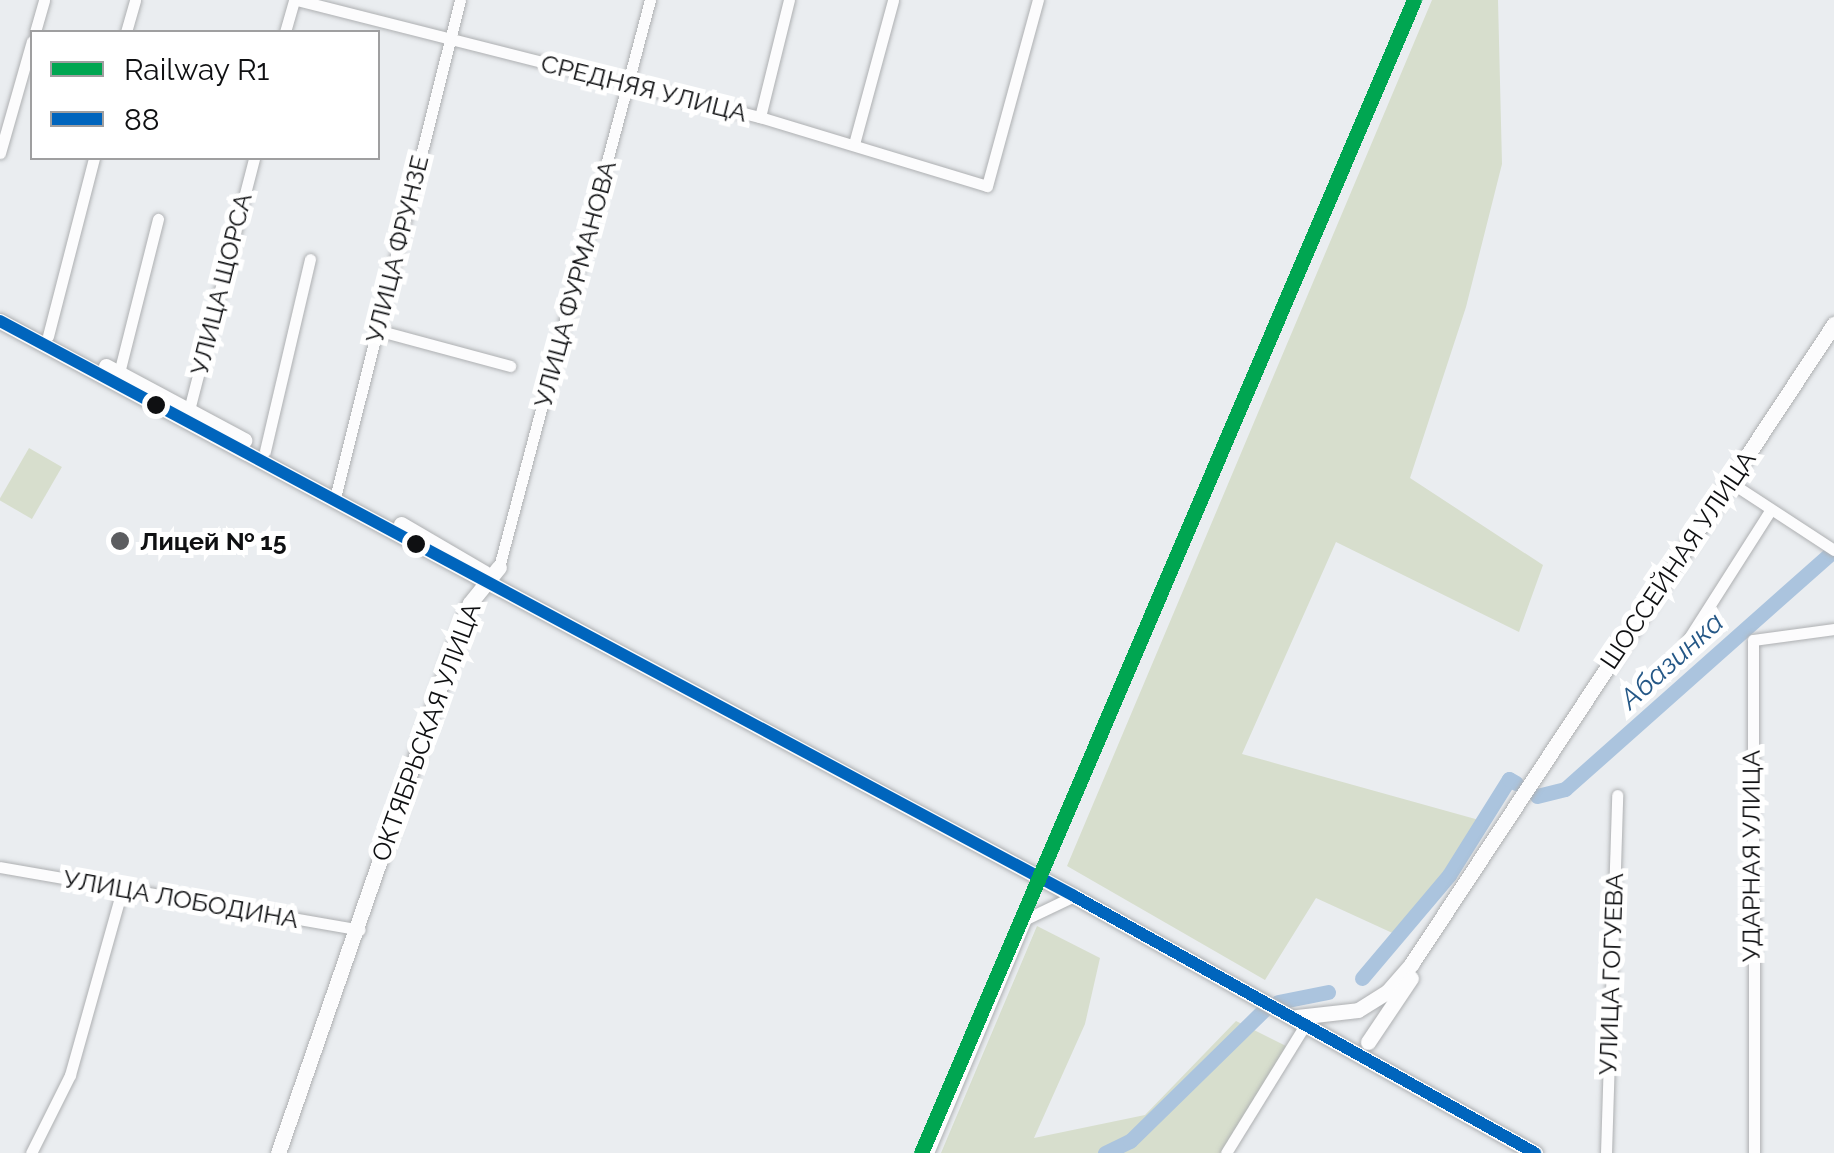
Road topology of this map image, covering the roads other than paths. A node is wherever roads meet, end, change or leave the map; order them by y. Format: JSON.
{"nodes":[{"id":1,"x":44,"y":0,"type":"edge"},
{"id":2,"x":135,"y":0,"type":"edge"},
{"id":3,"x":296,"y":0,"type":"edge"},
{"id":4,"x":460,"y":0,"type":"edge"},
{"id":5,"x":650,"y":0,"type":"edge"},
{"id":6,"x":789,"y":0,"type":"edge"},
{"id":7,"x":893,"y":0,"type":"edge"},
{"id":8,"x":1038,"y":0,"type":"edge"},
{"id":9,"x":36,"y":30,"type":"edge"},
{"id":10,"x":127,"y":30,"type":"edge"},
{"id":11,"x":287,"y":30,"type":"edge"},
{"id":12,"x":450,"y":40,"type":"junction"},
{"id":13,"x":30,"y":48,"type":"edge"},
{"id":14,"x":629,"y":83,"type":"junction"},
{"id":15,"x":760,"y":116,"type":"junction"},
{"id":16,"x":854,"y":144,"type":"junction"},
{"id":17,"x":0,"y":154,"type":"edge"},
{"id":18,"x":93,"y":160,"type":"edge"},
{"id":19,"x":253,"y":160,"type":"edge"},
{"id":20,"x":158,"y":219,"type":"dead end"},
{"id":21,"x":310,"y":259,"type":"dead end"},
{"id":22,"x":0,"y":310,"type":"edge"},
{"id":23,"x":0,"y":321,"type":"edge"},
{"id":24,"x":1834,"y":324,"type":"edge"},
{"id":25,"x":377,"y":330,"type":"junction"},
{"id":26,"x":1834,"y":335,"type":"edge"},
{"id":27,"x":48,"y":336,"type":"junction"},
{"id":28,"x":510,"y":366,"type":"dead end"},
{"id":29,"x":119,"y":373,"type":"junction"},
{"id":30,"x":189,"y":410,"type":"junction"},
{"id":31,"x":264,"y":451,"type":"junction"},
{"id":32,"x":1732,"y":484,"type":"junction"},
{"id":33,"x":337,"y":494,"type":"junction"},
{"id":34,"x":1771,"y":509,"type":"junction"},
{"id":35,"x":1834,"y":550,"type":"edge"},
{"id":36,"x":492,"y":577,"type":"junction"},
{"id":37,"x":1834,"y":630,"type":"edge"},
{"id":38,"x":1687,"y":641,"type":"dead end"},
{"id":39,"x":1616,"y":795,"type":"dead end"},
{"id":40,"x":0,"y":867,"type":"edge"},
{"id":41,"x":122,"y":890,"type":"junction"},
{"id":42,"x":1074,"y":896,"type":"junction"},
{"id":43,"x":358,"y":930,"type":"junction"},
{"id":44,"x":1423,"y":947,"type":"junction"},
{"id":45,"x":1358,"y":1010,"type":"junction"},
{"id":46,"x":1284,"y":1013,"type":"junction"},
{"id":47,"x":1305,"y":1026,"type":"junction"},
{"id":48,"x":1368,"y":1042,"type":"junction"},
{"id":49,"x":1354,"y":1052,"type":"junction"},
{"id":50,"x":1380,"y":1066,"type":"junction"},
{"id":51,"x":31,"y":1153,"type":"edge"},
{"id":52,"x":281,"y":1153,"type":"edge"},
{"id":53,"x":928,"y":1153,"type":"edge"},
{"id":54,"x":1226,"y":1153,"type":"edge"},
{"id":55,"x":1535,"y":1153,"type":"edge"},
{"id":56,"x":1606,"y":1153,"type":"edge"},
{"id":57,"x":1754,"y":1153,"type":"edge"}],
"edges":[{"from":1,"to":9,"type":"street"},
{"from":2,"to":10,"type":"street"},
{"from":3,"to":11,"type":"street"},
{"from":3,"to":12,"type":"street","name":"СРЕДНЯЯ УЛИЦА"},
{"from":4,"to":12,"type":"street","name":"УЛИЦА ФРУНЗЕ"},
{"from":5,"to":14,"type":"street","name":"УЛИЦА ФУРМАНОВА"},
{"from":6,"to":15,"type":"street"},
{"from":7,"to":16,"type":"street"},
{"from":8,"to":16,"type":"street","name":"СРЕДНЯЯ УЛИЦА"},
{"from":12,"to":14,"type":"street","name":"СРЕДНЯЯ УЛИЦА"},
{"from":12,"to":25,"type":"street","name":"УЛИЦА ФРУНЗЕ"},
{"from":13,"to":17,"type":"street"},
{"from":14,"to":15,"type":"street","name":"СРЕДНЯЯ УЛИЦА"},
{"from":14,"to":36,"type":"street","name":"УЛИЦА ФУРМАНОВА"},
{"from":15,"to":16,"type":"street","name":"СРЕДНЯЯ УЛИЦА"},
{"from":18,"to":27,"type":"street"},
{"from":19,"to":30,"type":"street","name":"УЛИЦА ЩОРСА"},
{"from":20,"to":29,"type":"street"},
{"from":21,"to":31,"type":"street"},
{"from":22,"to":27,"type":"main road"},
{"from":23,"to":33,"type":"main road"},
{"from":24,"to":32,"type":"main road","name":"ШОССЕЙНАЯ УЛИЦА"},
{"from":25,"to":28,"type":"street"},
{"from":25,"to":33,"type":"street","name":"УЛИЦА ФРУНЗЕ"},
{"from":26,"to":32,"type":"main road","name":"ШОССЕЙНАЯ УЛИЦА"},
{"from":27,"to":29,"type":"main road"},
{"from":29,"to":30,"type":"main road"},
{"from":30,"to":31,"type":"main road"},
{"from":31,"to":33,"type":"main road"},
{"from":32,"to":34,"type":"street"},
{"from":32,"to":44,"type":"main road","name":"ШОССЕЙНАЯ УЛИЦА"},
{"from":33,"to":36,"type":"main road"},
{"from":34,"to":35,"type":"street"},
{"from":34,"to":38,"type":"street"},
{"from":36,"to":42,"type":"main road"},
{"from":36,"to":43,"type":"main road","name":"ОКТЯБРЬСКАЯ УЛИЦА"},
{"from":37,"to":57,"type":"street","name":"УДАРНАЯ УЛИЦА"},
{"from":39,"to":56,"type":"street","name":"УЛИЦА ГОГУЕВА"},
{"from":40,"to":41,"type":"street","name":"УЛИЦА ЛОБОДИНА"},
{"from":41,"to":43,"type":"street","name":"УЛИЦА ЛОБОДИНА"},
{"from":41,"to":51,"type":"street"},
{"from":42,"to":46,"type":"main road"},
{"from":42,"to":53,"type":"street"},
{"from":43,"to":52,"type":"main road","name":"ОКТЯБРЬСКАЯ УЛИЦА"},
{"from":44,"to":45,"type":"main road","name":"ШОССЕЙНАЯ УЛИЦА"},
{"from":44,"to":48,"type":"main road","name":"ШОССЕЙНАЯ УЛИЦА"},
{"from":45,"to":46,"type":"main road"},
{"from":45,"to":48,"type":"main road"},
{"from":45,"to":49,"type":"main road"},
{"from":46,"to":47,"type":"main road"},
{"from":47,"to":49,"type":"main road"},
{"from":47,"to":54,"type":"street"},
{"from":48,"to":50,"type":"main road"},
{"from":49,"to":50,"type":"main road"},
{"from":50,"to":55,"type":"main road"}]}
